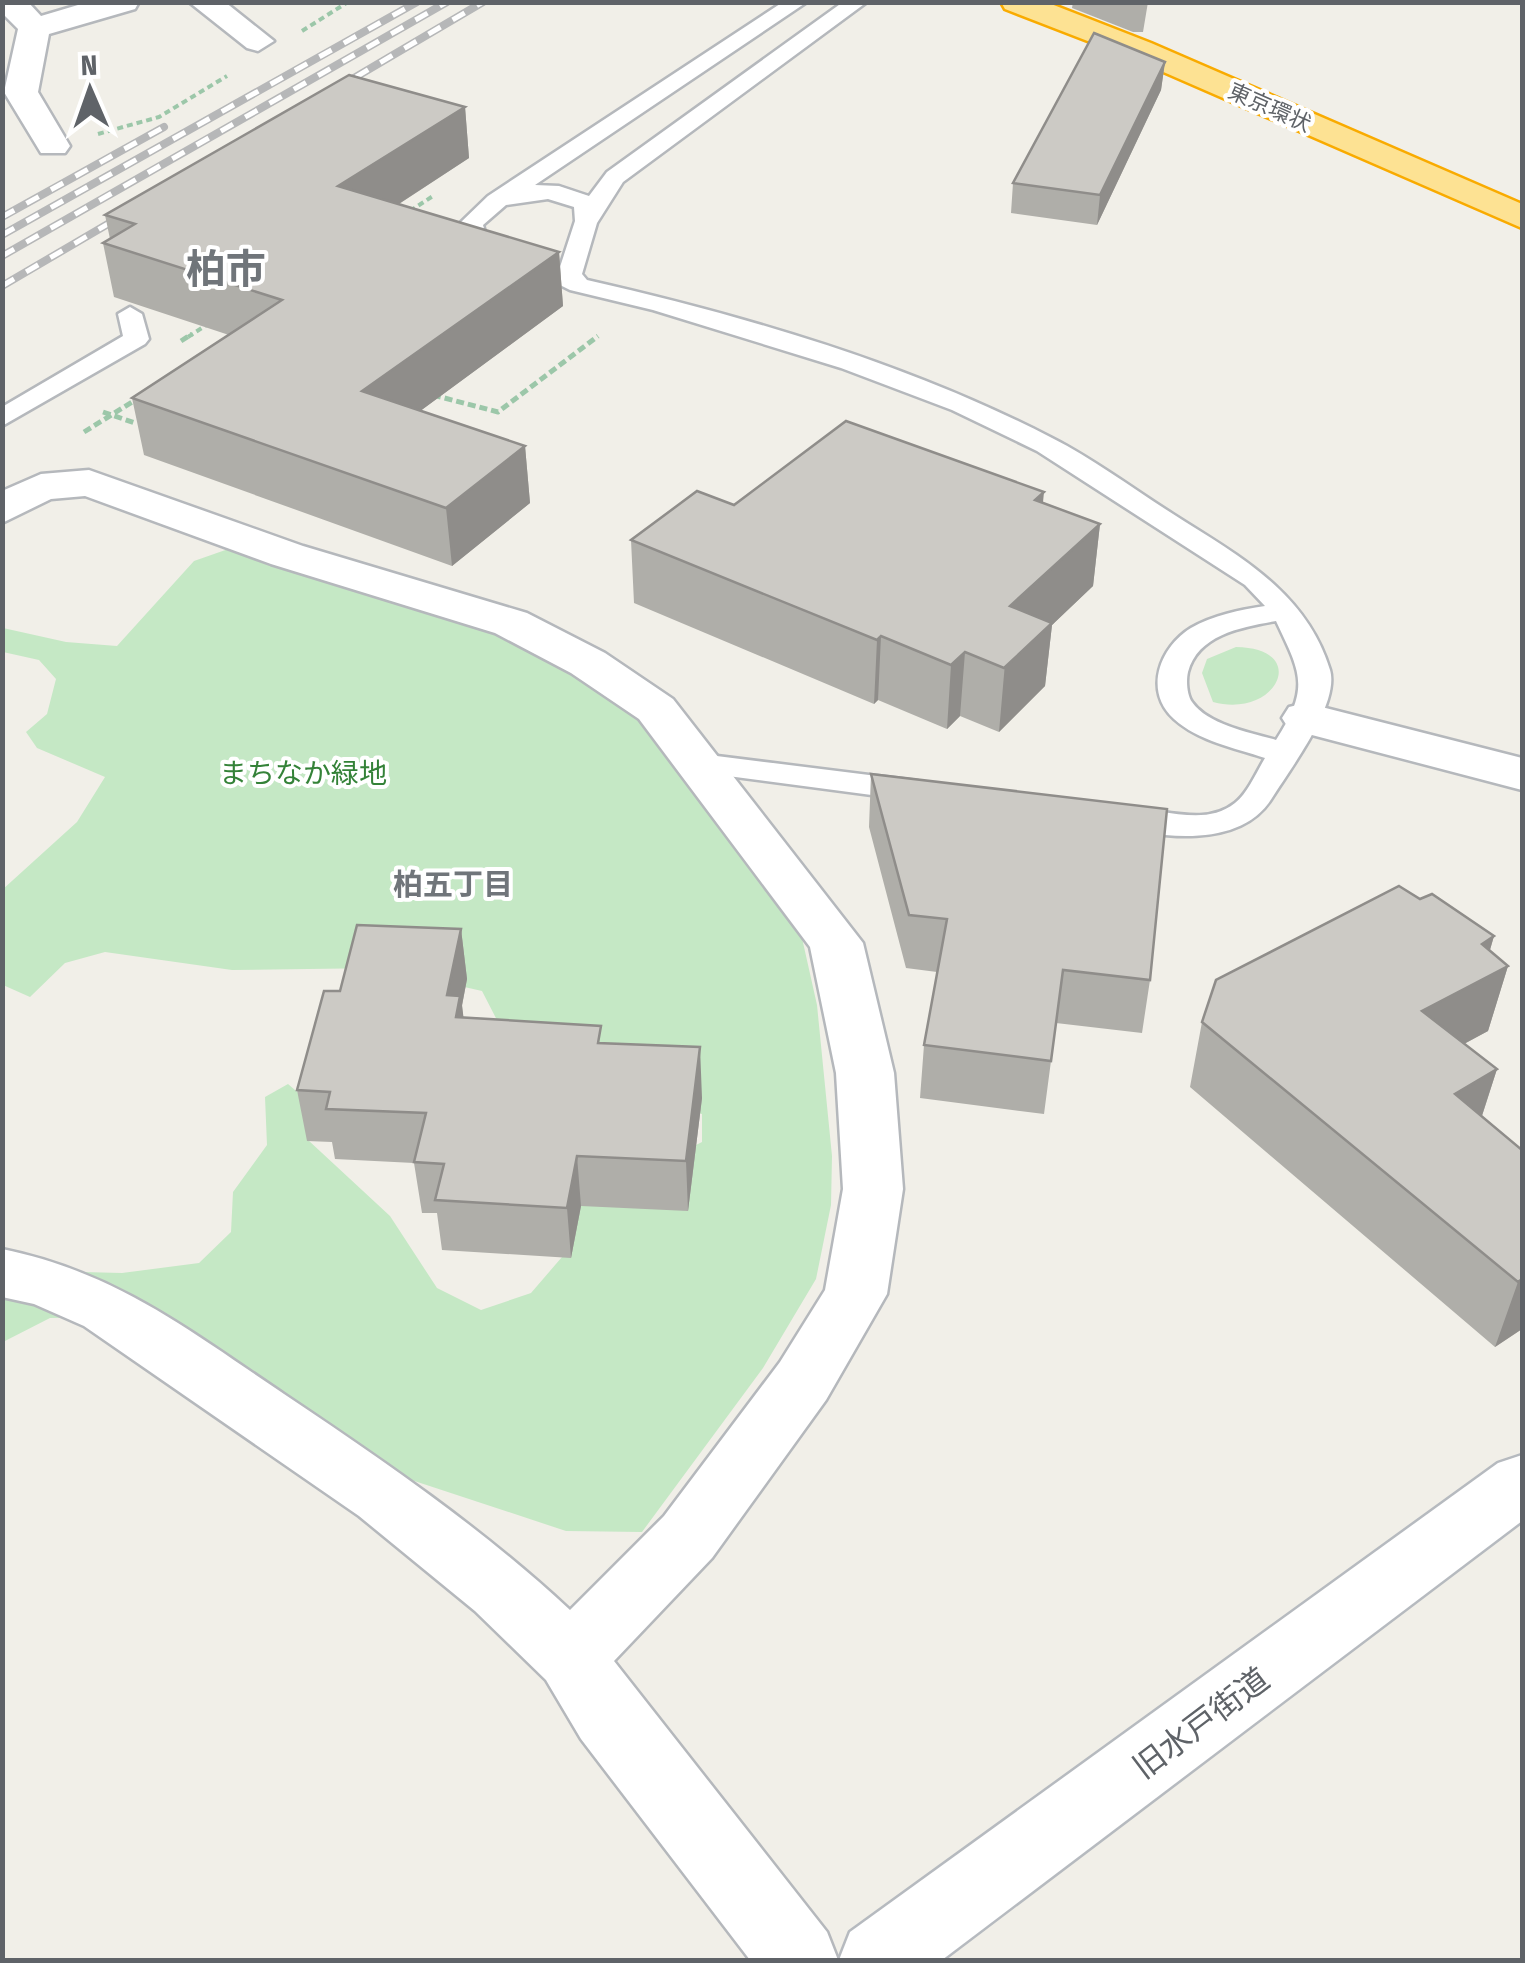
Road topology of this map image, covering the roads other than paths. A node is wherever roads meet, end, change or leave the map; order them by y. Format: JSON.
{"nodes":[{"id":1,"x":10,"y":2,"type":"edge"},
{"id":2,"x":124,"y":2,"type":"edge"},
{"id":3,"x":204,"y":2,"type":"edge"},
{"id":4,"x":797,"y":2,"type":"edge"},
{"id":5,"x":857,"y":2,"type":"edge"},
{"id":6,"x":1016,"y":2,"type":"edge"},
{"id":7,"x":1089,"y":2,"type":"edge"},
{"id":8,"x":34,"y":28,"type":"junction"},
{"id":9,"x":258,"y":41,"type":"dead end"},
{"id":10,"x":1278,"y":76,"type":"dead end"},
{"id":11,"x":54,"y":146,"type":"road end"},
{"id":12,"x":496,"y":202,"type":"junction"},
{"id":13,"x":1522,"y":217,"type":"edge"},
{"id":14,"x":586,"y":220,"type":"junction"},
{"id":15,"x":576,"y":244,"type":"junction"},
{"id":16,"x":515,"y":255,"type":"junction"},
{"id":17,"x":579,"y":285,"type":"junction"},
{"id":18,"x":130,"y":314,"type":"dead end"},
{"id":19,"x":2,"y":418,"type":"edge"},
{"id":20,"x":2,"y":510,"type":"edge"},
{"id":21,"x":1286,"y":611,"type":"junction"},
{"id":22,"x":1295,"y":736,"type":"junction"},
{"id":23,"x":694,"y":763,"type":"junction"},
{"id":24,"x":1522,"y":774,"type":"edge"},
{"id":25,"x":950,"y":796,"type":"edge"},
{"id":26,"x":1088,"y":813,"type":"edge"},
{"id":27,"x":2,"y":1273,"type":"edge"},
{"id":28,"x":1522,"y":1483,"type":"edge"},
{"id":29,"x":570,"y":1657,"type":"junction"},
{"id":30,"x":799,"y":1960,"type":"edge"},
{"id":31,"x":878,"y":1960,"type":"edge"}],
"edges":[{"from":1,"to":8,"type":"street"},
{"from":2,"to":8,"type":"street"},
{"from":3,"to":9,"type":"street"},
{"from":4,"to":12,"type":"lane"},
{"from":5,"to":14,"type":"lane"},
{"from":6,"to":13,"type":"highway","name":"東京環状"},
{"from":7,"to":10,"type":"highway","name":"東京環状"},
{"from":8,"to":11,"type":"street"},
{"from":12,"to":14,"type":"lane"},
{"from":12,"to":16,"type":"lane"},
{"from":14,"to":15,"type":"lane"},
{"from":15,"to":16,"type":"lane"},
{"from":15,"to":17,"type":"lane"},
{"from":16,"to":17,"type":"lane"},
{"from":17,"to":21,"type":"lane"},
{"from":18,"to":19,"type":"lane"},
{"from":20,"to":23,"type":"street"},
{"from":21,"to":22,"type":"lane"},
{"from":21,"to":22,"type":"lane"},
{"from":22,"to":24,"type":"street"},
{"from":22,"to":26,"type":"lane"},
{"from":23,"to":25,"type":"lane"},
{"from":23,"to":29,"type":"street"},
{"from":27,"to":29,"type":"street"},
{"from":28,"to":31,"type":"street","name":"旧水戸街道"},
{"from":29,"to":30,"type":"street"}]}
